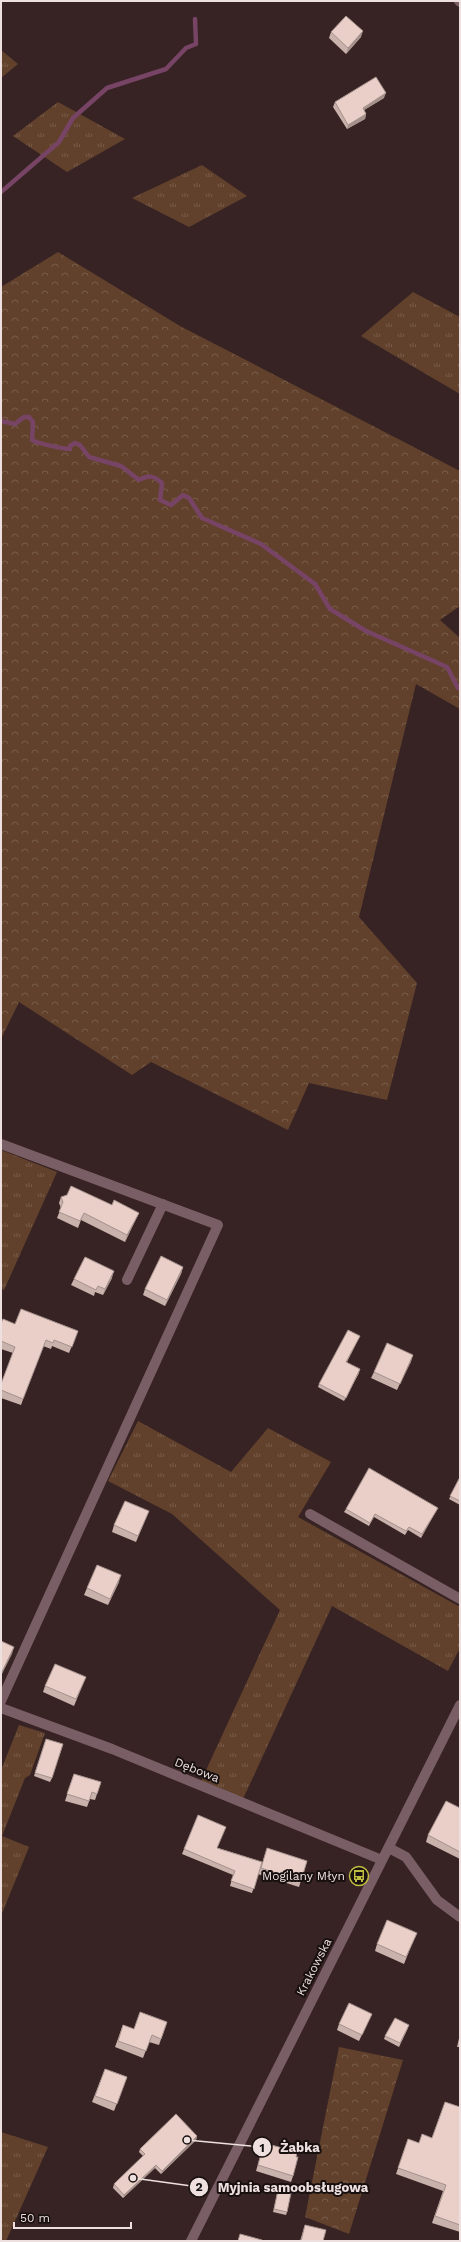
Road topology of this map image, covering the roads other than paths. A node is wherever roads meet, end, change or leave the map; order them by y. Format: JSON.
{"nodes":[{"id":1,"x":1,"y":1144,"type":"edge"},
{"id":2,"x":163,"y":1204,"type":"junction"},
{"id":3,"x":127,"y":1280,"type":"dead end"},
{"id":4,"x":310,"y":1514,"type":"dead end"},
{"id":5,"x":460,"y":1599,"type":"edge"},
{"id":6,"x":1,"y":1701,"type":"edge"},
{"id":7,"x":460,"y":1705,"type":"edge"},
{"id":8,"x":1,"y":1708,"type":"edge"},
{"id":9,"x":389,"y":1848,"type":"junction"},
{"id":10,"x":382,"y":1860,"type":"junction"},
{"id":11,"x":460,"y":1917,"type":"edge"},
{"id":12,"x":191,"y":2241,"type":"edge"}],
"edges":[{"from":1,"to":2,"type":"street"},
{"from":2,"to":3,"type":"street"},
{"from":2,"to":6,"type":"street"},
{"from":4,"to":5,"type":"street"},
{"from":7,"to":9,"type":"street","name":"Krakowska"},
{"from":8,"to":10,"type":"street","name":"Dębowa"},
{"from":9,"to":10,"type":"street","name":"Krakowska"},
{"from":9,"to":11,"type":"street"},
{"from":10,"to":12,"type":"street","name":"Krakowska"}]}
